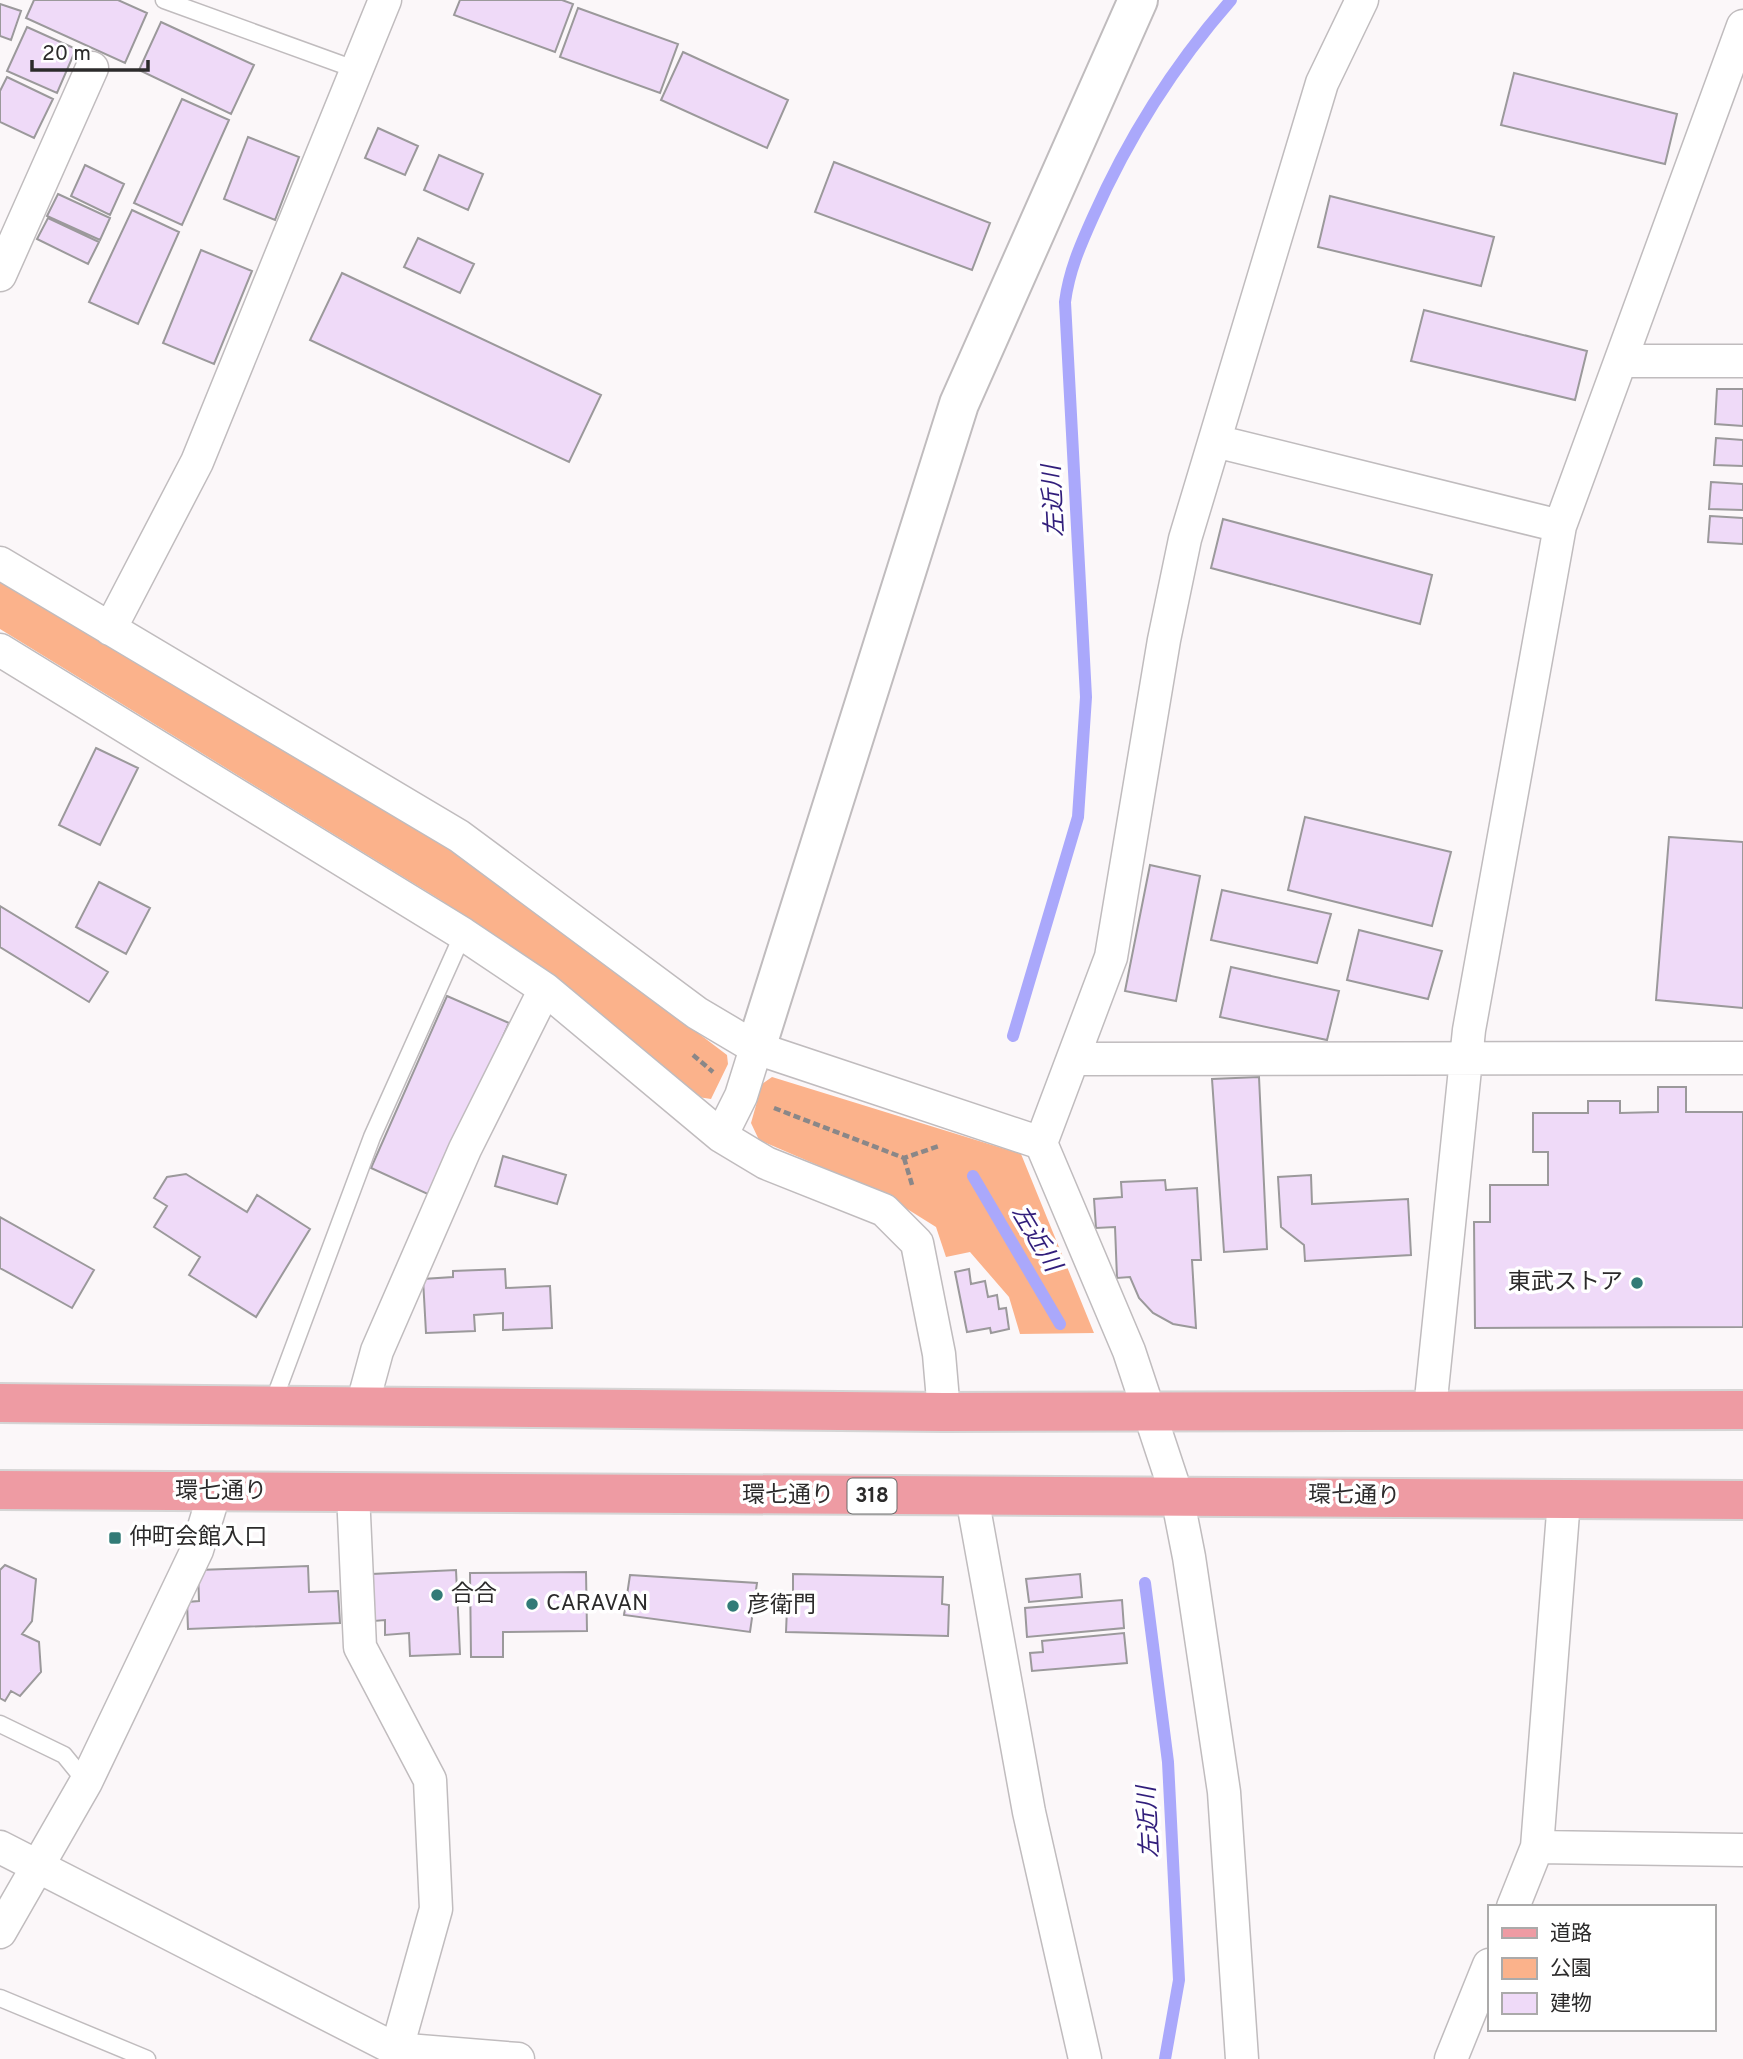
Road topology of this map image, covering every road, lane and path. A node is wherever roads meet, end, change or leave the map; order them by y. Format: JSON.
{"nodes":[{"id":1,"x":164,"y":0,"type":"edge"},
{"id":2,"x":385,"y":0,"type":"edge"},
{"id":3,"x":1138,"y":0,"type":"edge"},
{"id":4,"x":1362,"y":0,"type":"edge"},
{"id":5,"x":1741,"y":36,"type":"edge"},
{"id":6,"x":92,"y":68,"type":"dead end"},
{"id":7,"x":357,"y":70,"type":"junction"},
{"id":8,"x":0,"y":275,"type":"edge"},
{"id":9,"x":1621,"y":361,"type":"junction"},
{"id":10,"x":1743,"y":361,"type":"edge"},
{"id":11,"x":1215,"y":441,"type":"junction"},
{"id":12,"x":1560,"y":526,"type":"junction"},
{"id":13,"x":0,"y":563,"type":"edge"},
{"id":14,"x":110,"y":629,"type":"junction"},
{"id":15,"x":0,"y":650,"type":"edge"},
{"id":16,"x":463,"y":934,"type":"junction"},
{"id":17,"x":545,"y":989,"type":"junction"},
{"id":18,"x":756,"y":1048,"type":"junction"},
{"id":19,"x":1743,"y":1058,"type":"edge"},
{"id":20,"x":1073,"y":1059,"type":"junction"},
{"id":21,"x":1464,"y":1061,"type":"junction"},
{"id":22,"x":721,"y":1136,"type":"junction"},
{"id":23,"x":1041,"y":1143,"type":"junction"},
{"id":24,"x":0,"y":1403,"type":"edge"},
{"id":25,"x":272,"y":1406,"type":"junction"},
{"id":26,"x":362,"y":1406,"type":"junction"},
{"id":27,"x":1430,"y":1409,"type":"junction"},
{"id":28,"x":1743,"y":1410,"type":"edge"},
{"id":29,"x":944,"y":1412,"type":"junction"},
{"id":30,"x":1151,"y":1412,"type":"junction"},
{"id":31,"x":0,"y":1490,"type":"edge"},
{"id":32,"x":215,"y":1491,"type":"junction"},
{"id":33,"x":354,"y":1493,"type":"junction"},
{"id":34,"x":1177,"y":1496,"type":"junction"},
{"id":35,"x":972,"y":1497,"type":"junction"},
{"id":36,"x":1563,"y":1500,"type":"junction"},
{"id":37,"x":1743,"y":1500,"type":"edge"},
{"id":38,"x":0,"y":1724,"type":"edge"},
{"id":39,"x":86,"y":1782,"type":"junction"},
{"id":40,"x":0,"y":1847,"type":"edge"},
{"id":41,"x":1537,"y":1847,"type":"junction"},
{"id":42,"x":1743,"y":1850,"type":"edge"},
{"id":43,"x":37,"y":1867,"type":"junction"},
{"id":44,"x":1514,"y":1905,"type":"edge"},
{"id":45,"x":0,"y":1932,"type":"edge"},
{"id":46,"x":1488,"y":1967,"type":"edge"},
{"id":47,"x":0,"y":1998,"type":"edge"},
{"id":48,"x":395,"y":2054,"type":"edge"},
{"id":49,"x":147,"y":2059,"type":"edge"},
{"id":50,"x":518,"y":2059,"type":"edge"},
{"id":51,"x":1085,"y":2059,"type":"edge"},
{"id":52,"x":1242,"y":2059,"type":"edge"},
{"id":53,"x":1451,"y":2059,"type":"edge"}],
"edges":[{"from":1,"to":7,"type":"lane"},
{"from":2,"to":7,"type":"street"},
{"from":3,"to":18,"type":"street"},
{"from":4,"to":11,"type":"street"},
{"from":5,"to":9,"type":"street"},
{"from":6,"to":8,"type":"street"},
{"from":7,"to":14,"type":"street"},
{"from":9,"to":10,"type":"street"},
{"from":9,"to":12,"type":"street"},
{"from":11,"to":12,"type":"street"},
{"from":11,"to":20,"type":"street"},
{"from":12,"to":21,"type":"street"},
{"from":13,"to":14,"type":"street"},
{"from":14,"to":18,"type":"street"},
{"from":15,"to":16,"type":"street"},
{"from":16,"to":17,"type":"street"},
{"from":16,"to":25,"type":"lane"},
{"from":17,"to":22,"type":"street"},
{"from":17,"to":26,"type":"street"},
{"from":18,"to":22,"type":"street"},
{"from":18,"to":23,"type":"street"},
{"from":19,"to":21,"type":"street"},
{"from":20,"to":21,"type":"street"},
{"from":20,"to":23,"type":"street"},
{"from":21,"to":27,"type":"street"},
{"from":22,"to":29,"type":"street"},
{"from":23,"to":30,"type":"street"},
{"from":24,"to":25,"type":"main road"},
{"from":25,"to":26,"type":"main road"},
{"from":26,"to":29,"type":"main road"},
{"from":27,"to":28,"type":"main road"},
{"from":27,"to":30,"type":"main road"},
{"from":29,"to":30,"type":"main road"},
{"from":30,"to":34,"type":"street"},
{"from":31,"to":32,"type":"main road","name":"環七通り","number":"318"},
{"from":32,"to":33,"type":"main road","name":"環七通り","number":"318"},
{"from":32,"to":39,"type":"street"},
{"from":33,"to":35,"type":"main road","name":"環七通り","number":"318"},
{"from":33,"to":48,"type":"street"},
{"from":34,"to":35,"type":"main road","name":"環七通り","number":"318"},
{"from":34,"to":36,"type":"main road","name":"環七通り","number":"318"},
{"from":34,"to":52,"type":"street"},
{"from":35,"to":51,"type":"street"},
{"from":36,"to":37,"type":"main road","name":"環七通り","number":"318"},
{"from":36,"to":41,"type":"street"},
{"from":38,"to":39,"type":"lane"},
{"from":39,"to":43,"type":"street"},
{"from":40,"to":43,"type":"street"},
{"from":41,"to":42,"type":"street"},
{"from":41,"to":44,"type":"street"},
{"from":43,"to":45,"type":"street"},
{"from":43,"to":48,"type":"street"},
{"from":46,"to":53,"type":"street"},
{"from":47,"to":49,"type":"lane"},
{"from":48,"to":50,"type":"street"}]}
